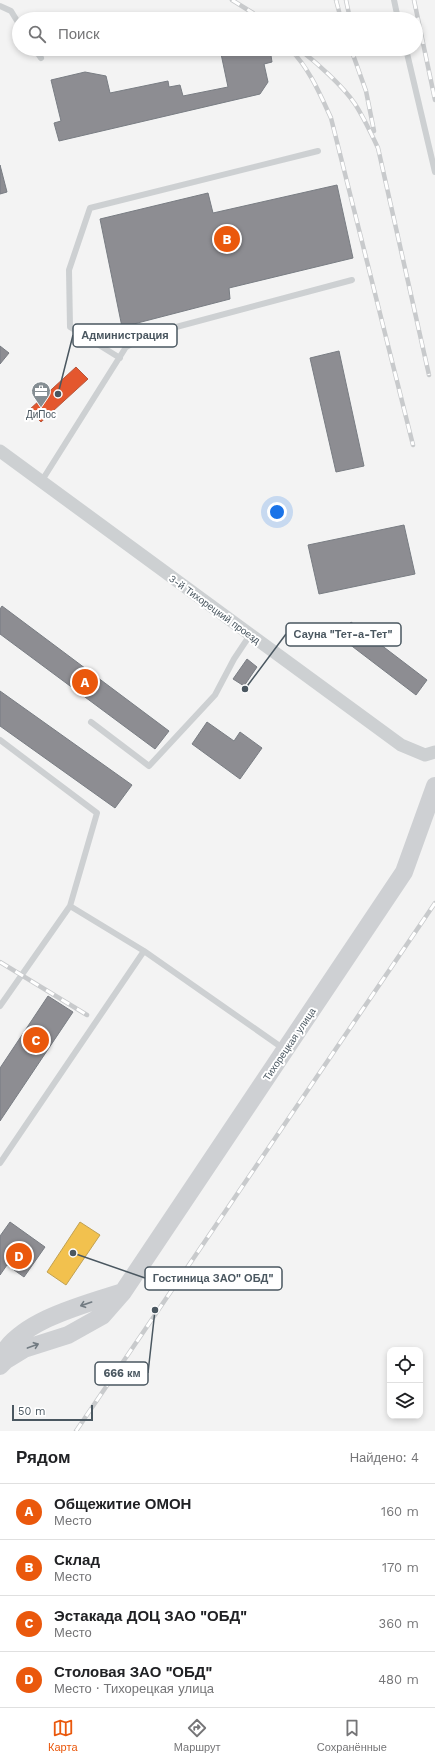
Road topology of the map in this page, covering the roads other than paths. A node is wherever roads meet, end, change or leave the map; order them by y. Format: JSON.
{"nodes":[{"id":1,"x":394,"y":0,"type":"edge"},
{"id":2,"x":0,"y":6,"type":"edge"},
{"id":3,"x":397,"y":12,"type":"edge"},
{"id":4,"x":12,"y":13,"type":"edge"},
{"id":5,"x":408,"y":56,"type":"edge"},
{"id":6,"x":318,"y":151,"type":"dead end"},
{"id":7,"x":435,"y":172,"type":"edge"},
{"id":8,"x":352,"y":280,"type":"dead end"},
{"id":9,"x":120,"y":358,"type":"junction"},
{"id":10,"x":0,"y":451,"type":"edge"},
{"id":11,"x":41,"y":482,"type":"junction"},
{"id":12,"x":250,"y":635,"type":"junction"},
{"id":13,"x":91,"y":722,"type":"dead end"},
{"id":14,"x":0,"y":740,"type":"edge"},
{"id":15,"x":435,"y":752,"type":"edge"},
{"id":16,"x":435,"y":786,"type":"edge"},
{"id":17,"x":70,"y":906,"type":"junction"},
{"id":18,"x":144,"y":952,"type":"junction"},
{"id":19,"x":0,"y":1006,"type":"edge"},
{"id":20,"x":285,"y":1050,"type":"junction"},
{"id":21,"x":0,"y":1163,"type":"edge"},
{"id":22,"x":123,"y":1292,"type":"junction"},
{"id":23,"x":0,"y":1358,"type":"edge"},
{"id":24,"x":0,"y":1366,"type":"edge"}],
"edges":[{"from":1,"to":3,"type":"lane"},
{"from":2,"to":4,"type":"lane"},
{"from":5,"to":7,"type":"lane"},
{"from":6,"to":9,"type":"lane"},
{"from":8,"to":9,"type":"lane"},
{"from":9,"to":11,"type":"lane"},
{"from":10,"to":11,"type":"street","name":"3-й Тихорецкий проезд"},
{"from":11,"to":12,"type":"street","name":"3-й Тихорецкий проезд"},
{"from":12,"to":13,"type":"lane"},
{"from":12,"to":15,"type":"street","name":"3-й Тихорецкий проезд"},
{"from":14,"to":17,"type":"lane"},
{"from":16,"to":20,"type":"street","name":"Тихорецкая улица"},
{"from":17,"to":18,"type":"lane"},
{"from":17,"to":19,"type":"lane"},
{"from":18,"to":20,"type":"lane"},
{"from":18,"to":21,"type":"lane"},
{"from":20,"to":22,"type":"street","name":"Тихорецкая улица"},
{"from":22,"to":23,"type":"street","one_way":true},
{"from":24,"to":22,"type":"street","name":"Тихорецкая улица","one_way":true}]}
